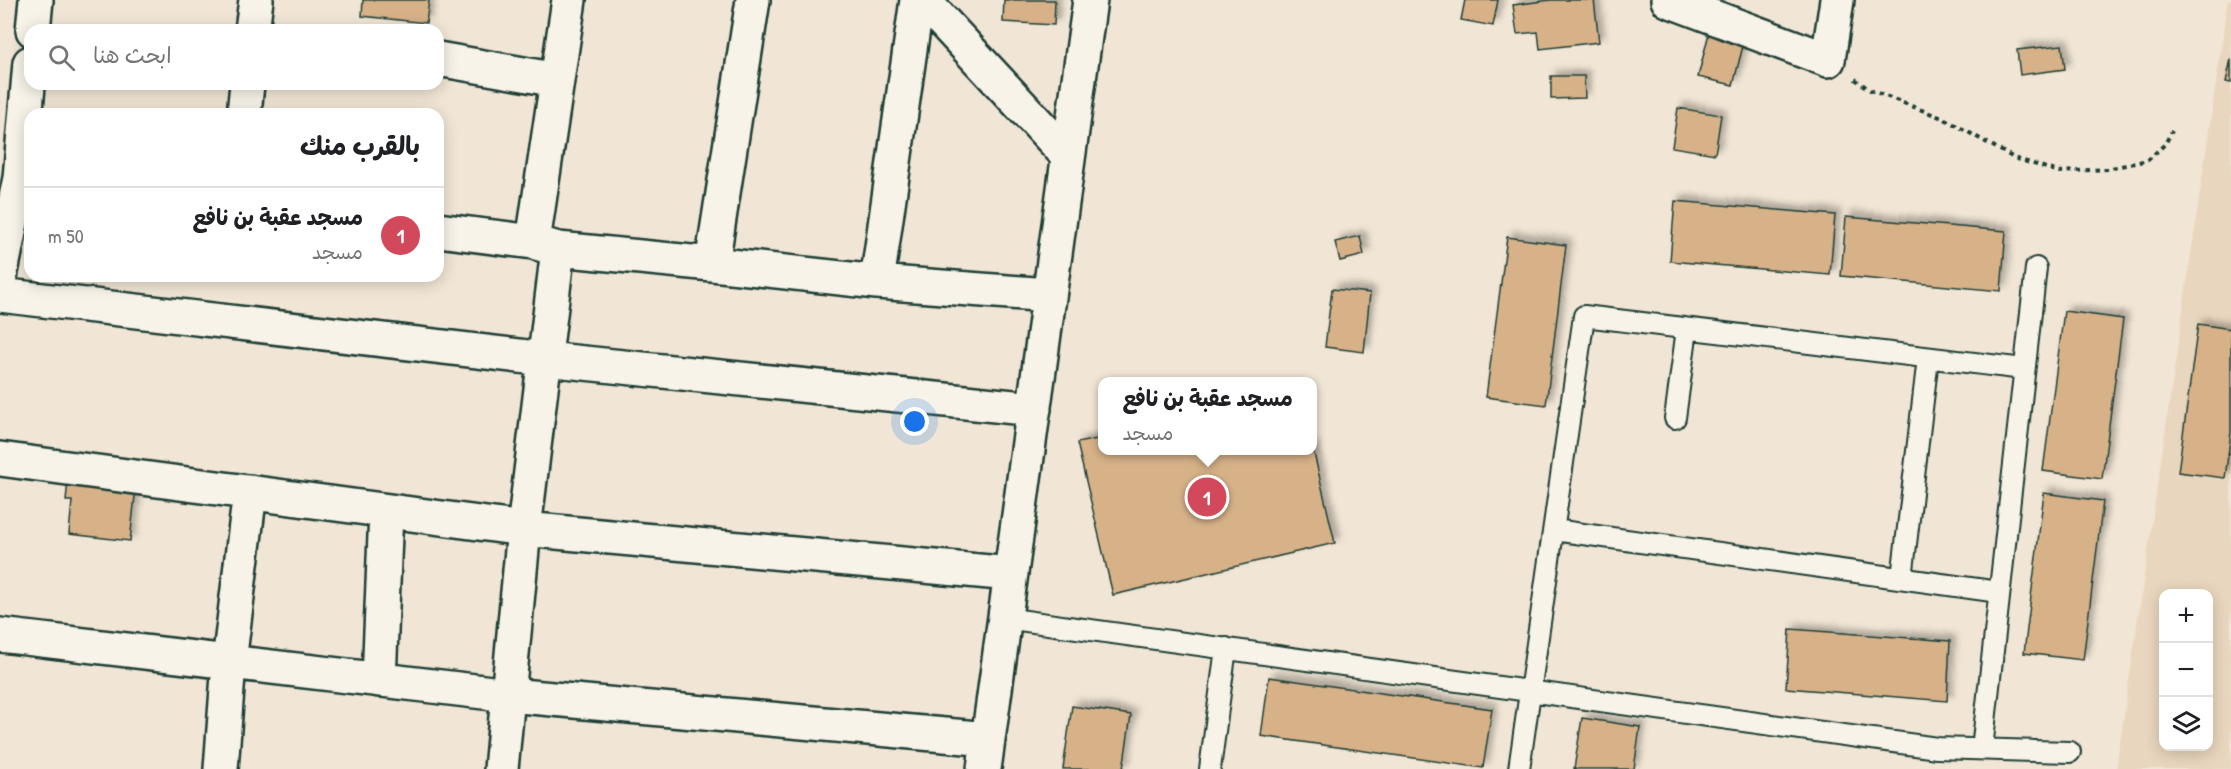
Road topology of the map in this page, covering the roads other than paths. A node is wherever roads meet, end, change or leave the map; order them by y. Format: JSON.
{"nodes":[{"id":1,"x":36,"y":0,"type":"edge"},
{"id":2,"x":569,"y":0,"type":"edge"},
{"id":3,"x":753,"y":0,"type":"edge"},
{"id":4,"x":917,"y":0,"type":"edge"},
{"id":5,"x":923,"y":0,"type":"edge"},
{"id":6,"x":1090,"y":0,"type":"edge"},
{"id":7,"x":1668,"y":0,"type":"edge"},
{"id":8,"x":1837,"y":0,"type":"edge"},
{"id":9,"x":34,"y":24,"type":"edge"},
{"id":10,"x":444,"y":60,"type":"edge"},
{"id":11,"x":557,"y":80,"type":"junction"},
{"id":12,"x":27,"y":90,"type":"edge"},
{"id":13,"x":246,"y":90,"type":"edge"},
{"id":14,"x":25,"y":108,"type":"edge"},
{"id":15,"x":245,"y":108,"type":"edge"},
{"id":16,"x":24,"y":115,"type":"edge"},
{"id":17,"x":1068,"y":156,"type":"junction"},
{"id":18,"x":18,"y":167,"type":"edge"},
{"id":19,"x":444,"y":231,"type":"edge"},
{"id":20,"x":545,"y":246,"type":"junction"},
{"id":21,"x":712,"y":264,"type":"junction"},
{"id":22,"x":2036,"y":268,"type":"dead end"},
{"id":23,"x":0,"y":277,"type":"edge"},
{"id":24,"x":878,"y":282,"type":"junction"},
{"id":25,"x":0,"y":294,"type":"edge"},
{"id":26,"x":1049,"y":295,"type":"junction"},
{"id":27,"x":1687,"y":328,"type":"junction"},
{"id":28,"x":1928,"y":358,"type":"junction"},
{"id":29,"x":545,"y":359,"type":"junction"},
{"id":30,"x":2024,"y":369,"type":"junction"},
{"id":31,"x":1034,"y":410,"type":"junction"},
{"id":32,"x":1675,"y":418,"type":"dead end"},
{"id":33,"x":0,"y":459,"type":"edge"},
{"id":34,"x":250,"y":492,"type":"junction"},
{"id":35,"x":386,"y":511,"type":"junction"},
{"id":36,"x":524,"y":529,"type":"junction"},
{"id":37,"x":1554,"y":530,"type":"junction"},
{"id":38,"x":1011,"y":574,"type":"junction"},
{"id":39,"x":1902,"y":578,"type":"junction"},
{"id":40,"x":1999,"y":592,"type":"junction"},
{"id":41,"x":1005,"y":618,"type":"junction"},
{"id":42,"x":0,"y":635,"type":"edge"},
{"id":43,"x":1226,"y":648,"type":"junction"},
{"id":44,"x":229,"y":662,"type":"junction"},
{"id":45,"x":379,"y":680,"type":"junction"},
{"id":46,"x":1530,"y":691,"type":"junction"},
{"id":47,"x":509,"y":695,"type":"junction"},
{"id":48,"x":1982,"y":749,"type":"junction"},
{"id":49,"x":2070,"y":752,"type":"dead end"},
{"id":50,"x":986,"y":754,"type":"edge"},
{"id":51,"x":221,"y":769,"type":"edge"},
{"id":52,"x":501,"y":769,"type":"edge"},
{"id":53,"x":1210,"y":769,"type":"edge"},
{"id":54,"x":1519,"y":769,"type":"edge"}],
"edges":[{"from":1,"to":9,"type":"street"},
{"from":2,"to":11,"type":"street"},
{"from":3,"to":21,"type":"street"},
{"from":4,"to":24,"type":"street"},
{"from":5,"to":17,"type":"street"},
{"from":6,"to":17,"type":"street"},
{"from":7,"to":8,"type":"street"},
{"from":10,"to":11,"type":"street"},
{"from":11,"to":20,"type":"street"},
{"from":12,"to":14,"type":"street"},
{"from":13,"to":15,"type":"street"},
{"from":16,"to":18,"type":"street"},
{"from":17,"to":26,"type":"street"},
{"from":18,"to":23,"type":"street"},
{"from":19,"to":20,"type":"street"},
{"from":20,"to":21,"type":"street"},
{"from":20,"to":29,"type":"street"},
{"from":21,"to":24,"type":"street"},
{"from":22,"to":30,"type":"lane"},
{"from":24,"to":26,"type":"street"},
{"from":25,"to":29,"type":"street"},
{"from":26,"to":31,"type":"street"},
{"from":27,"to":28,"type":"lane"},
{"from":27,"to":32,"type":"lane"},
{"from":27,"to":37,"type":"lane"},
{"from":28,"to":30,"type":"lane"},
{"from":28,"to":39,"type":"lane"},
{"from":29,"to":31,"type":"street"},
{"from":29,"to":36,"type":"street"},
{"from":30,"to":40,"type":"lane"},
{"from":31,"to":38,"type":"street"},
{"from":33,"to":34,"type":"street"},
{"from":34,"to":35,"type":"street"},
{"from":34,"to":44,"type":"street"},
{"from":35,"to":36,"type":"street"},
{"from":35,"to":45,"type":"street"},
{"from":36,"to":38,"type":"street"},
{"from":36,"to":47,"type":"street"},
{"from":37,"to":39,"type":"lane"},
{"from":37,"to":46,"type":"lane"},
{"from":38,"to":41,"type":"street"},
{"from":39,"to":40,"type":"lane"},
{"from":40,"to":48,"type":"lane"},
{"from":41,"to":43,"type":"lane"},
{"from":41,"to":50,"type":"street"},
{"from":42,"to":44,"type":"street"},
{"from":43,"to":46,"type":"lane"},
{"from":43,"to":53,"type":"lane"},
{"from":44,"to":45,"type":"street"},
{"from":44,"to":51,"type":"street"},
{"from":45,"to":47,"type":"street"},
{"from":46,"to":48,"type":"lane"},
{"from":46,"to":54,"type":"lane"},
{"from":47,"to":50,"type":"street"},
{"from":47,"to":52,"type":"street"},
{"from":48,"to":49,"type":"lane"}]}
